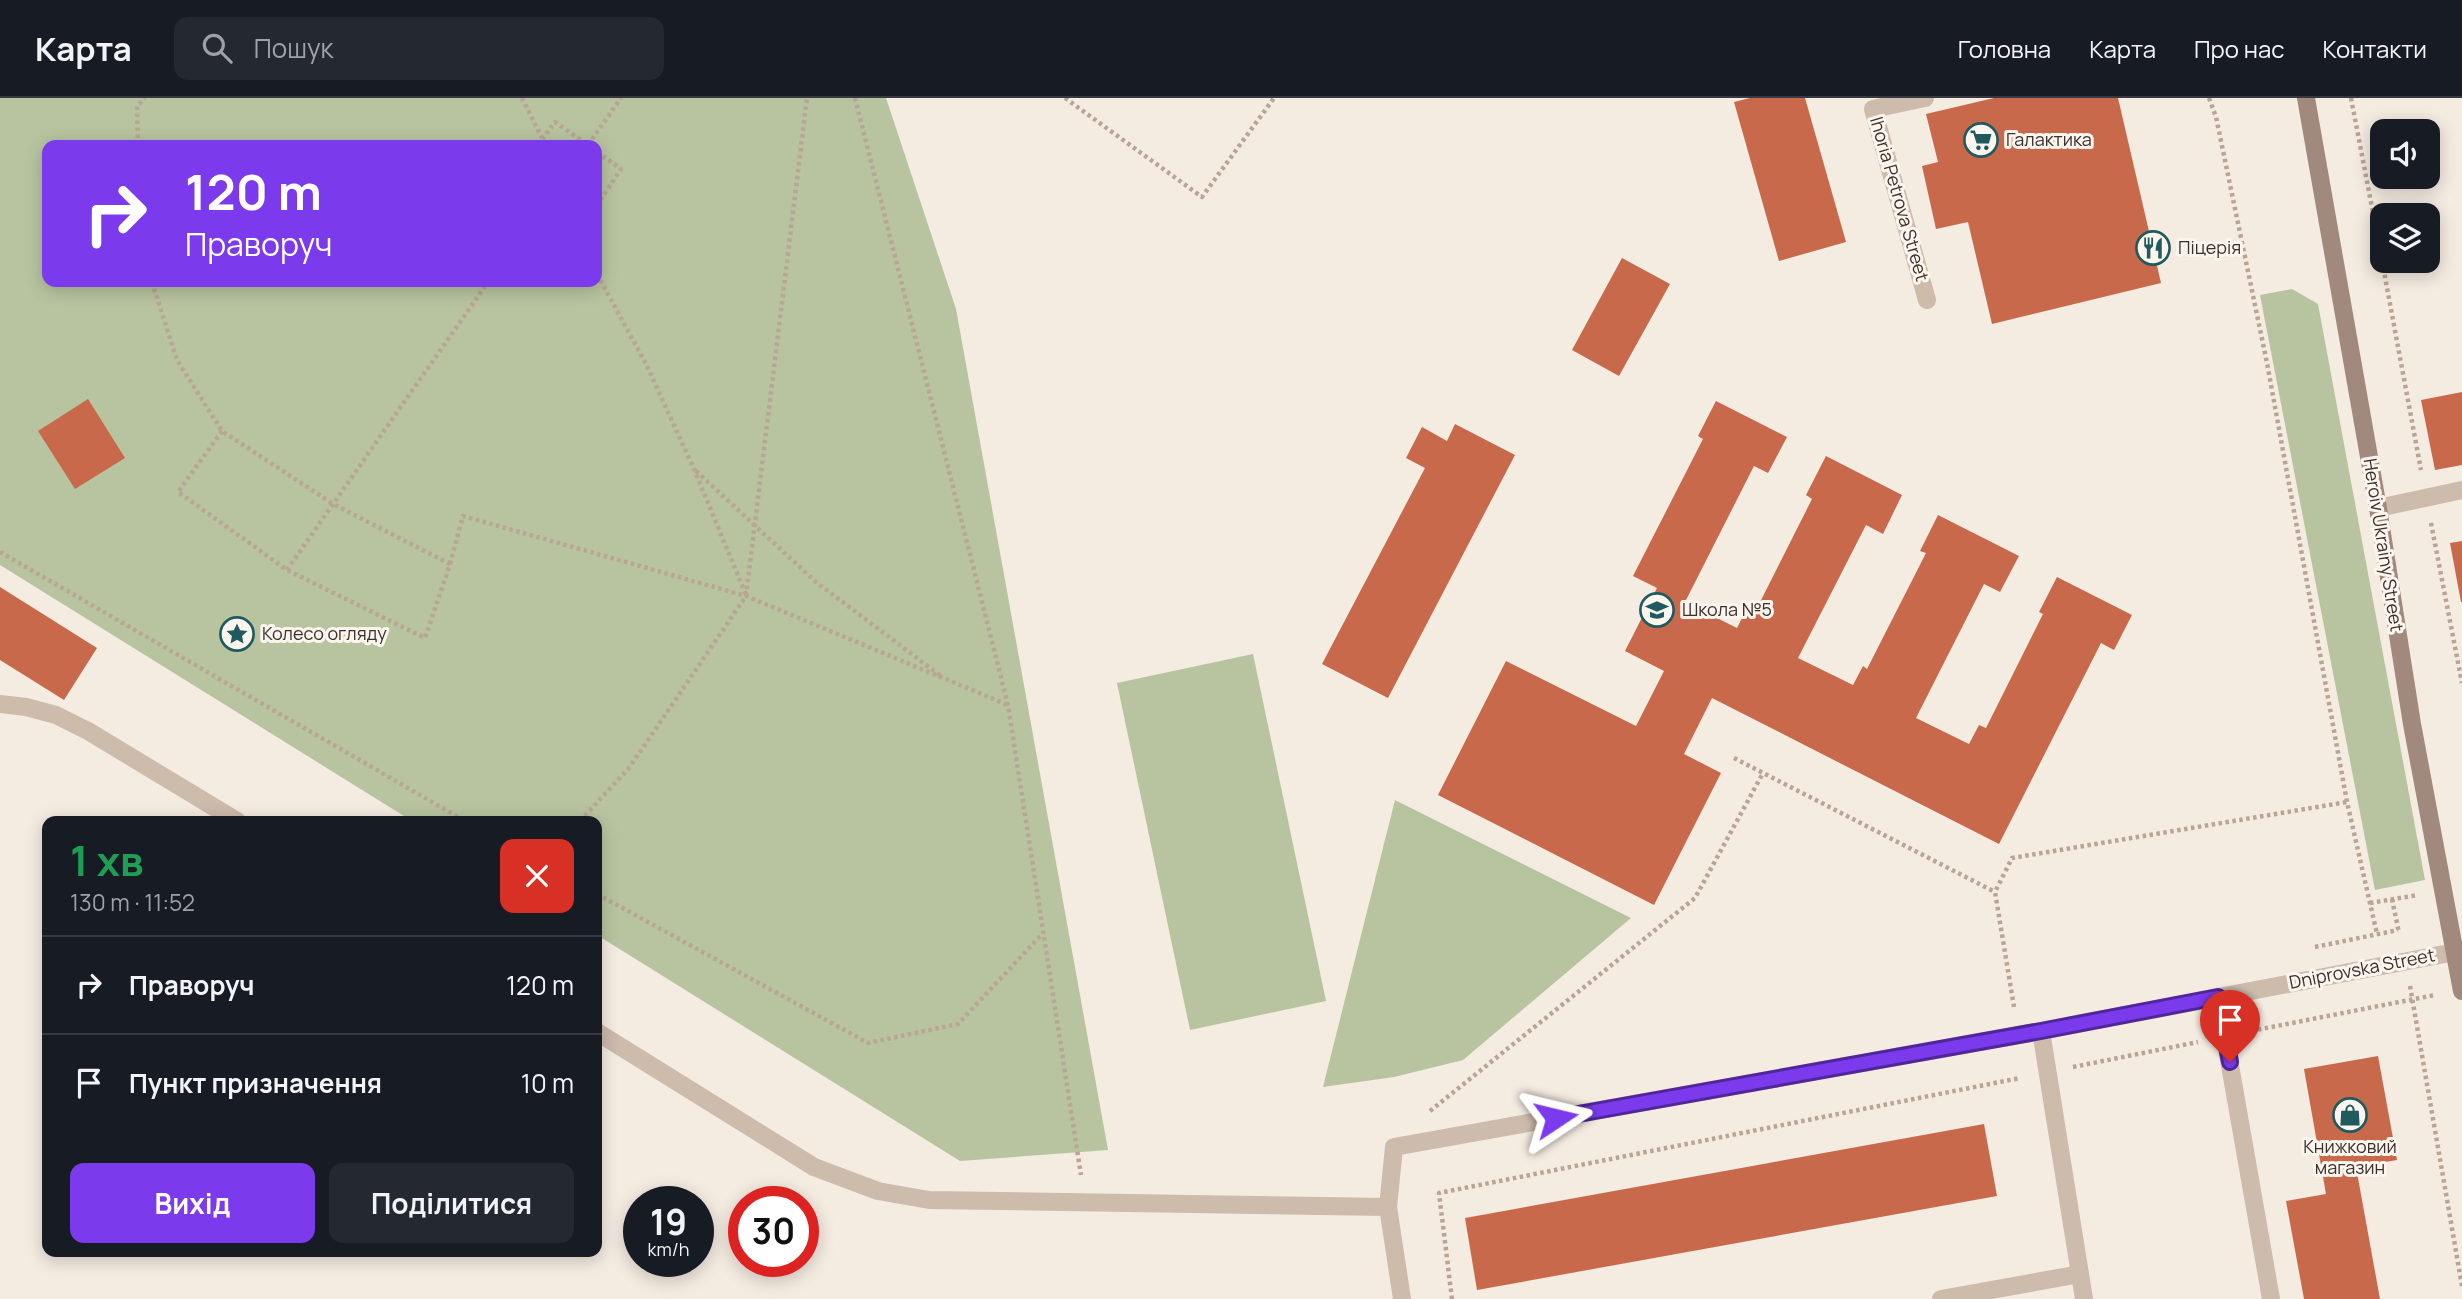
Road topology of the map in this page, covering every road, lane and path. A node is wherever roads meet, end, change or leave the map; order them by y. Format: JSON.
{"nodes":[{"id":1,"x":145,"y":98,"type":"edge"},
{"id":2,"x":522,"y":98,"type":"edge"},
{"id":3,"x":621,"y":98,"type":"edge"},
{"id":4,"x":807,"y":98,"type":"edge"},
{"id":5,"x":855,"y":98,"type":"edge"},
{"id":6,"x":1065,"y":98,"type":"edge"},
{"id":7,"x":1274,"y":98,"type":"edge"},
{"id":8,"x":1925,"y":98,"type":"edge"},
{"id":9,"x":2209,"y":98,"type":"edge"},
{"id":10,"x":2306,"y":98,"type":"edge"},
{"id":11,"x":2351,"y":98,"type":"edge"},
{"id":12,"x":543,"y":138,"type":"joint"},
{"id":13,"x":138,"y":140,"type":"edge"},
{"id":14,"x":581,"y":140,"type":"edge"},
{"id":15,"x":592,"y":140,"type":"edge"},
{"id":16,"x":602,"y":156,"type":"edge"},
{"id":17,"x":602,"y":198,"type":"edge"},
{"id":18,"x":2371,"y":203,"type":"edge"},
{"id":19,"x":602,"y":283,"type":"edge"},
{"id":20,"x":154,"y":287,"type":"edge"},
{"id":21,"x":485,"y":287,"type":"edge"},
{"id":22,"x":1927,"y":300,"type":"dead end"},
{"id":23,"x":222,"y":430,"type":"junction"},
{"id":24,"x":694,"y":469,"type":"junction"},
{"id":25,"x":2462,"y":490,"type":"edge"},
{"id":26,"x":333,"y":504,"type":"junction"},
{"id":27,"x":2378,"y":508,"type":"junction"},
{"id":28,"x":755,"y":525,"type":"junction"},
{"id":29,"x":0,"y":552,"type":"edge"},
{"id":30,"x":450,"y":565,"type":"junction"},
{"id":31,"x":287,"y":570,"type":"junction"},
{"id":32,"x":746,"y":596,"type":"junction"},
{"id":33,"x":948,"y":681,"type":"junction"},
{"id":34,"x":0,"y":704,"type":"edge"},
{"id":35,"x":1008,"y":705,"type":"junction"},
{"id":36,"x":1734,"y":758,"type":"dead end"},
{"id":37,"x":1763,"y":774,"type":"junction"},
{"id":38,"x":2347,"y":802,"type":"junction"},
{"id":39,"x":229,"y":816,"type":"edge"},
{"id":40,"x":456,"y":816,"type":"edge"},
{"id":41,"x":585,"y":816,"type":"edge"},
{"id":42,"x":1994,"y":892,"type":"junction"},
{"id":43,"x":2422,"y":894,"type":"dead end"},
{"id":44,"x":602,"y":897,"type":"edge"},
{"id":45,"x":2392,"y":899,"type":"junction"},
{"id":46,"x":2370,"y":903,"type":"junction"},
{"id":47,"x":1043,"y":932,"type":"junction"},
{"id":48,"x":2376,"y":934,"type":"dead end"},
{"id":49,"x":2400,"y":937,"type":"dead end"},
{"id":50,"x":2458,"y":951,"type":"edge"},
{"id":51,"x":2462,"y":992,"type":"edge"},
{"id":52,"x":2438,"y":995,"type":"dead end"},
{"id":53,"x":2218,"y":997,"type":"junction"},
{"id":54,"x":2412,"y":999,"type":"junction"},
{"id":55,"x":2014,"y":1007,"type":"dead end"},
{"id":56,"x":2041,"y":1031,"type":"junction"},
{"id":57,"x":602,"y":1035,"type":"edge"},
{"id":58,"x":2225,"y":1036,"type":"junction"},
{"id":59,"x":2047,"y":1072,"type":"junction"},
{"id":60,"x":1424,"y":1116,"type":"dead end"},
{"id":61,"x":1085,"y":1203,"type":"junction"},
{"id":62,"x":1388,"y":1207,"type":"junction"},
{"id":63,"x":2080,"y":1274,"type":"junction"},
{"id":64,"x":2462,"y":1286,"type":"edge"},
{"id":65,"x":1402,"y":1299,"type":"edge"},
{"id":66,"x":1452,"y":1299,"type":"edge"},
{"id":67,"x":1941,"y":1299,"type":"edge"},
{"id":68,"x":2084,"y":1299,"type":"edge"},
{"id":69,"x":2271,"y":1299,"type":"edge"}],
"edges":[{"from":1,"to":13,"type":"path"},
{"from":2,"to":12,"type":"path"},
{"from":3,"to":15,"type":"path"},
{"from":4,"to":28,"type":"path"},
{"from":5,"to":35,"type":"path"},
{"from":6,"to":7,"type":"path"},
{"from":8,"to":22,"type":"street","name":"Ihoria Petrova Street"},
{"from":9,"to":38,"type":"path"},
{"from":10,"to":27,"type":"street","name":"Heroiv Ukrainy Street"},
{"from":11,"to":18,"type":"path"},
{"from":12,"to":14,"type":"path"},
{"from":16,"to":17,"type":"path"},
{"from":19,"to":24,"type":"path"},
{"from":20,"to":23,"type":"path"},
{"from":21,"to":26,"type":"path"},
{"from":23,"to":26,"type":"path"},
{"from":23,"to":31,"type":"path"},
{"from":24,"to":28,"type":"path"},
{"from":24,"to":32,"type":"path"},
{"from":25,"to":27,"type":"street"},
{"from":26,"to":30,"type":"path"},
{"from":26,"to":31,"type":"path"},
{"from":27,"to":50,"type":"street","name":"Heroiv Ukrainy Street"},
{"from":28,"to":32,"type":"path"},
{"from":28,"to":33,"type":"path"},
{"from":29,"to":40,"type":"path"},
{"from":30,"to":31,"type":"path"},
{"from":30,"to":32,"type":"path"},
{"from":32,"to":33,"type":"path"},
{"from":32,"to":41,"type":"path"},
{"from":33,"to":35,"type":"path"},
{"from":34,"to":39,"type":"street"},
{"from":35,"to":47,"type":"path"},
{"from":36,"to":37,"type":"path"},
{"from":37,"to":42,"type":"path"},
{"from":37,"to":60,"type":"path"},
{"from":38,"to":42,"type":"path"},
{"from":38,"to":46,"type":"path"},
{"from":42,"to":55,"type":"path"},
{"from":43,"to":45,"type":"path"},
{"from":44,"to":47,"type":"path"},
{"from":45,"to":46,"type":"path"},
{"from":45,"to":49,"type":"path"},
{"from":46,"to":48,"type":"path"},
{"from":47,"to":61,"type":"path"},
{"from":50,"to":51,"type":"street","name":"Heroiv Ukrainy Street"},
{"from":50,"to":53,"type":"street","name":"Dniprovska Street"},
{"from":52,"to":54,"type":"path"},
{"from":53,"to":56,"type":"street","name":"Dniprovska Street"},
{"from":53,"to":58,"type":"street"},
{"from":54,"to":58,"type":"path"},
{"from":54,"to":64,"type":"path"},
{"from":56,"to":59,"type":"street"},
{"from":56,"to":62,"type":"street","name":"Dniprovska Street"},
{"from":57,"to":61,"type":"street"},
{"from":58,"to":59,"type":"path"},
{"from":58,"to":69,"type":"street"},
{"from":59,"to":63,"type":"street"},
{"from":59,"to":66,"type":"path"},
{"from":61,"to":62,"type":"street"},
{"from":62,"to":65,"type":"street"},
{"from":63,"to":67,"type":"street"},
{"from":63,"to":68,"type":"street"}]}
